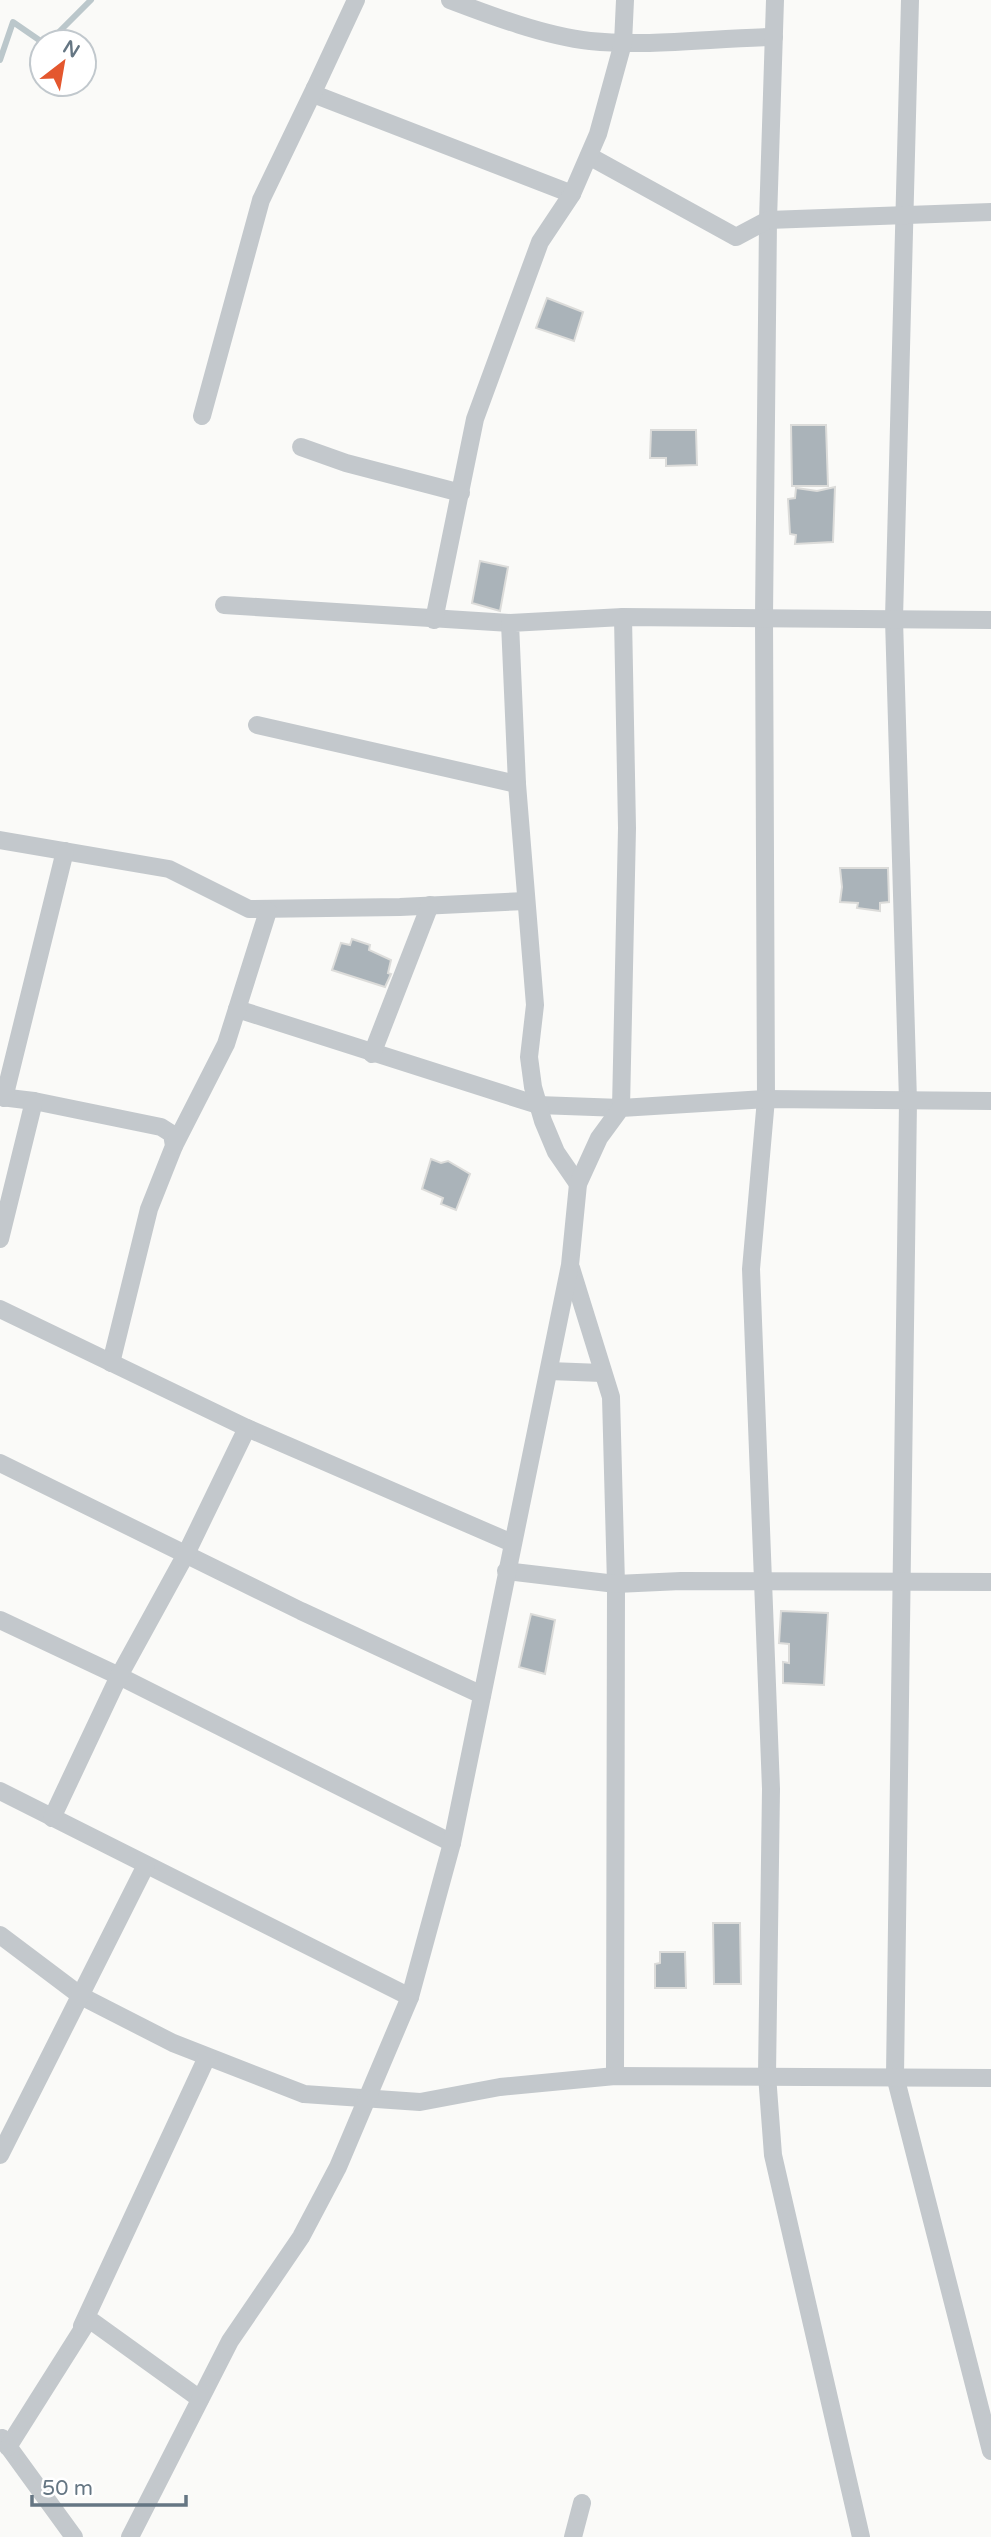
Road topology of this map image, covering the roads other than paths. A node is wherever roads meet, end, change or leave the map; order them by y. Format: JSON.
{"nodes":[{"id":1,"x":356,"y":0,"type":"edge"},
{"id":2,"x":450,"y":0,"type":"edge"},
{"id":3,"x":625,"y":0,"type":"edge"},
{"id":4,"x":775,"y":0,"type":"edge"},
{"id":5,"x":910,"y":0,"type":"edge"},
{"id":6,"x":774,"y":37,"type":"junction"},
{"id":7,"x":624,"y":43,"type":"junction"},
{"id":8,"x":315,"y":88,"type":"junction"},
{"id":9,"x":589,"y":156,"type":"junction"},
{"id":10,"x":572,"y":194,"type":"junction"},
{"id":11,"x":991,"y":212,"type":"edge"},
{"id":12,"x":904,"y":213,"type":"junction"},
{"id":13,"x":768,"y":220,"type":"junction"},
{"id":14,"x":202,"y":416,"type":"dead end"},
{"id":15,"x":301,"y":447,"type":"dead end"},
{"id":16,"x":461,"y":493,"type":"junction"},
{"id":17,"x":224,"y":606,"type":"dead end"},
{"id":18,"x":623,"y":617,"type":"junction"},
{"id":19,"x":764,"y":617,"type":"junction"},
{"id":20,"x":894,"y":619,"type":"junction"},
{"id":21,"x":434,"y":620,"type":"junction"},
{"id":22,"x":991,"y":620,"type":"edge"},
{"id":23,"x":510,"y":623,"type":"junction"},
{"id":24,"x":257,"y":725,"type":"dead end"},
{"id":25,"x":517,"y":784,"type":"junction"},
{"id":26,"x":0,"y":840,"type":"edge"},
{"id":27,"x":65,"y":851,"type":"junction"},
{"id":28,"x":526,"y":901,"type":"junction"},
{"id":29,"x":430,"y":905,"type":"junction"},
{"id":30,"x":268,"y":911,"type":"junction"},
{"id":31,"x":237,"y":1009,"type":"junction"},
{"id":32,"x":372,"y":1054,"type":"junction"},
{"id":33,"x":2,"y":1098,"type":"edge"},
{"id":34,"x":766,"y":1099,"type":"junction"},
{"id":35,"x":34,"y":1101,"type":"junction"},
{"id":36,"x":908,"y":1101,"type":"junction"},
{"id":37,"x":991,"y":1101,"type":"edge"},
{"id":38,"x":538,"y":1105,"type":"junction"},
{"id":39,"x":621,"y":1108,"type":"junction"},
{"id":40,"x":174,"y":1146,"type":"junction"},
{"id":41,"x":578,"y":1184,"type":"junction"},
{"id":42,"x":0,"y":1239,"type":"edge"},
{"id":43,"x":570,"y":1265,"type":"junction"},
{"id":44,"x":0,"y":1309,"type":"edge"},
{"id":45,"x":111,"y":1363,"type":"junction"},
{"id":46,"x":549,"y":1371,"type":"junction"},
{"id":47,"x":602,"y":1373,"type":"junction"},
{"id":48,"x":247,"y":1428,"type":"junction"},
{"id":49,"x":0,"y":1463,"type":"edge"},
{"id":50,"x":512,"y":1543,"type":"junction"},
{"id":51,"x":186,"y":1554,"type":"junction"},
{"id":52,"x":506,"y":1571,"type":"junction"},
{"id":53,"x":900,"y":1580,"type":"junction"},
{"id":54,"x":991,"y":1581,"type":"edge"},
{"id":55,"x":762,"y":1583,"type":"junction"},
{"id":56,"x":616,"y":1584,"type":"junction"},
{"id":57,"x":0,"y":1620,"type":"edge"},
{"id":58,"x":119,"y":1676,"type":"junction"},
{"id":59,"x":482,"y":1695,"type":"junction"},
{"id":60,"x":0,"y":1791,"type":"edge"},
{"id":61,"x":52,"y":1818,"type":"junction"},
{"id":62,"x":452,"y":1843,"type":"junction"},
{"id":63,"x":146,"y":1865,"type":"junction"},
{"id":64,"x":0,"y":1936,"type":"edge"},
{"id":65,"x":81,"y":1996,"type":"junction"},
{"id":66,"x":410,"y":1997,"type":"junction"},
{"id":67,"x":207,"y":2057,"type":"junction"},
{"id":68,"x":766,"y":2075,"type":"junction"},
{"id":69,"x":615,"y":2076,"type":"junction"},
{"id":70,"x":895,"y":2076,"type":"junction"},
{"id":71,"x":991,"y":2078,"type":"edge"},
{"id":72,"x":366,"y":2099,"type":"junction"},
{"id":73,"x":0,"y":2155,"type":"edge"},
{"id":74,"x":82,"y":2326,"type":"junction"},
{"id":75,"x":200,"y":2399,"type":"junction"},
{"id":76,"x":4,"y":2441,"type":"edge"},
{"id":77,"x":991,"y":2451,"type":"edge"},
{"id":78,"x":582,"y":2503,"type":"dead end"},
{"id":79,"x":75,"y":2537,"type":"edge"},
{"id":80,"x":130,"y":2537,"type":"edge"},
{"id":81,"x":573,"y":2537,"type":"edge"},
{"id":82,"x":861,"y":2537,"type":"edge"}],
"edges":[{"from":1,"to":8,"type":"street"},
{"from":2,"to":7,"type":"street"},
{"from":3,"to":7,"type":"street"},
{"from":4,"to":6,"type":"street"},
{"from":5,"to":12,"type":"street"},
{"from":6,"to":7,"type":"street"},
{"from":6,"to":13,"type":"street"},
{"from":7,"to":9,"type":"street"},
{"from":8,"to":10,"type":"street"},
{"from":8,"to":14,"type":"street"},
{"from":9,"to":10,"type":"street"},
{"from":9,"to":13,"type":"street"},
{"from":10,"to":16,"type":"street"},
{"from":11,"to":12,"type":"street"},
{"from":12,"to":13,"type":"street"},
{"from":12,"to":20,"type":"street"},
{"from":13,"to":19,"type":"street"},
{"from":15,"to":16,"type":"street"},
{"from":16,"to":21,"type":"street"},
{"from":17,"to":21,"type":"street"},
{"from":18,"to":19,"type":"street"},
{"from":18,"to":23,"type":"street"},
{"from":18,"to":39,"type":"street"},
{"from":19,"to":20,"type":"street"},
{"from":19,"to":34,"type":"street"},
{"from":20,"to":22,"type":"street"},
{"from":20,"to":36,"type":"street"},
{"from":21,"to":23,"type":"street"},
{"from":23,"to":25,"type":"street"},
{"from":24,"to":25,"type":"street"},
{"from":25,"to":28,"type":"street"},
{"from":26,"to":27,"type":"street"},
{"from":27,"to":30,"type":"street"},
{"from":27,"to":33,"type":"street"},
{"from":28,"to":29,"type":"street"},
{"from":28,"to":38,"type":"street"},
{"from":29,"to":30,"type":"street"},
{"from":29,"to":32,"type":"street"},
{"from":30,"to":31,"type":"street"},
{"from":31,"to":32,"type":"street"},
{"from":31,"to":40,"type":"street"},
{"from":32,"to":38,"type":"street"},
{"from":33,"to":35,"type":"street"},
{"from":34,"to":36,"type":"street"},
{"from":34,"to":39,"type":"street"},
{"from":34,"to":55,"type":"street"},
{"from":35,"to":40,"type":"street"},
{"from":35,"to":42,"type":"street"},
{"from":36,"to":37,"type":"street"},
{"from":36,"to":53,"type":"street"},
{"from":38,"to":39,"type":"street"},
{"from":38,"to":41,"type":"street"},
{"from":39,"to":41,"type":"street"},
{"from":40,"to":45,"type":"street"},
{"from":41,"to":43,"type":"street"},
{"from":43,"to":46,"type":"street"},
{"from":43,"to":47,"type":"street"},
{"from":44,"to":45,"type":"street"},
{"from":45,"to":48,"type":"street"},
{"from":46,"to":47,"type":"street"},
{"from":46,"to":50,"type":"street"},
{"from":47,"to":56,"type":"street"},
{"from":48,"to":50,"type":"street"},
{"from":48,"to":51,"type":"street"},
{"from":49,"to":51,"type":"street"},
{"from":50,"to":52,"type":"street"},
{"from":51,"to":58,"type":"street"},
{"from":51,"to":59,"type":"street"},
{"from":52,"to":56,"type":"street"},
{"from":52,"to":59,"type":"street"},
{"from":53,"to":54,"type":"street"},
{"from":53,"to":55,"type":"street"},
{"from":53,"to":70,"type":"street"},
{"from":55,"to":56,"type":"street"},
{"from":55,"to":68,"type":"street"},
{"from":56,"to":69,"type":"street"},
{"from":57,"to":58,"type":"street"},
{"from":58,"to":61,"type":"street"},
{"from":58,"to":62,"type":"street"},
{"from":59,"to":62,"type":"street"},
{"from":60,"to":61,"type":"street"},
{"from":61,"to":63,"type":"street"},
{"from":62,"to":66,"type":"street"},
{"from":63,"to":65,"type":"street"},
{"from":63,"to":66,"type":"street"},
{"from":64,"to":65,"type":"street"},
{"from":65,"to":67,"type":"street"},
{"from":65,"to":73,"type":"street"},
{"from":66,"to":72,"type":"street"},
{"from":67,"to":72,"type":"street"},
{"from":67,"to":74,"type":"street"},
{"from":68,"to":69,"type":"street"},
{"from":68,"to":70,"type":"street"},
{"from":68,"to":82,"type":"street"},
{"from":69,"to":72,"type":"street"},
{"from":70,"to":71,"type":"street"},
{"from":70,"to":77,"type":"street"},
{"from":72,"to":75,"type":"street"},
{"from":74,"to":75,"type":"street"},
{"from":74,"to":76,"type":"street"},
{"from":75,"to":80,"type":"street"},
{"from":76,"to":79,"type":"street"},
{"from":78,"to":81,"type":"street"}]}
